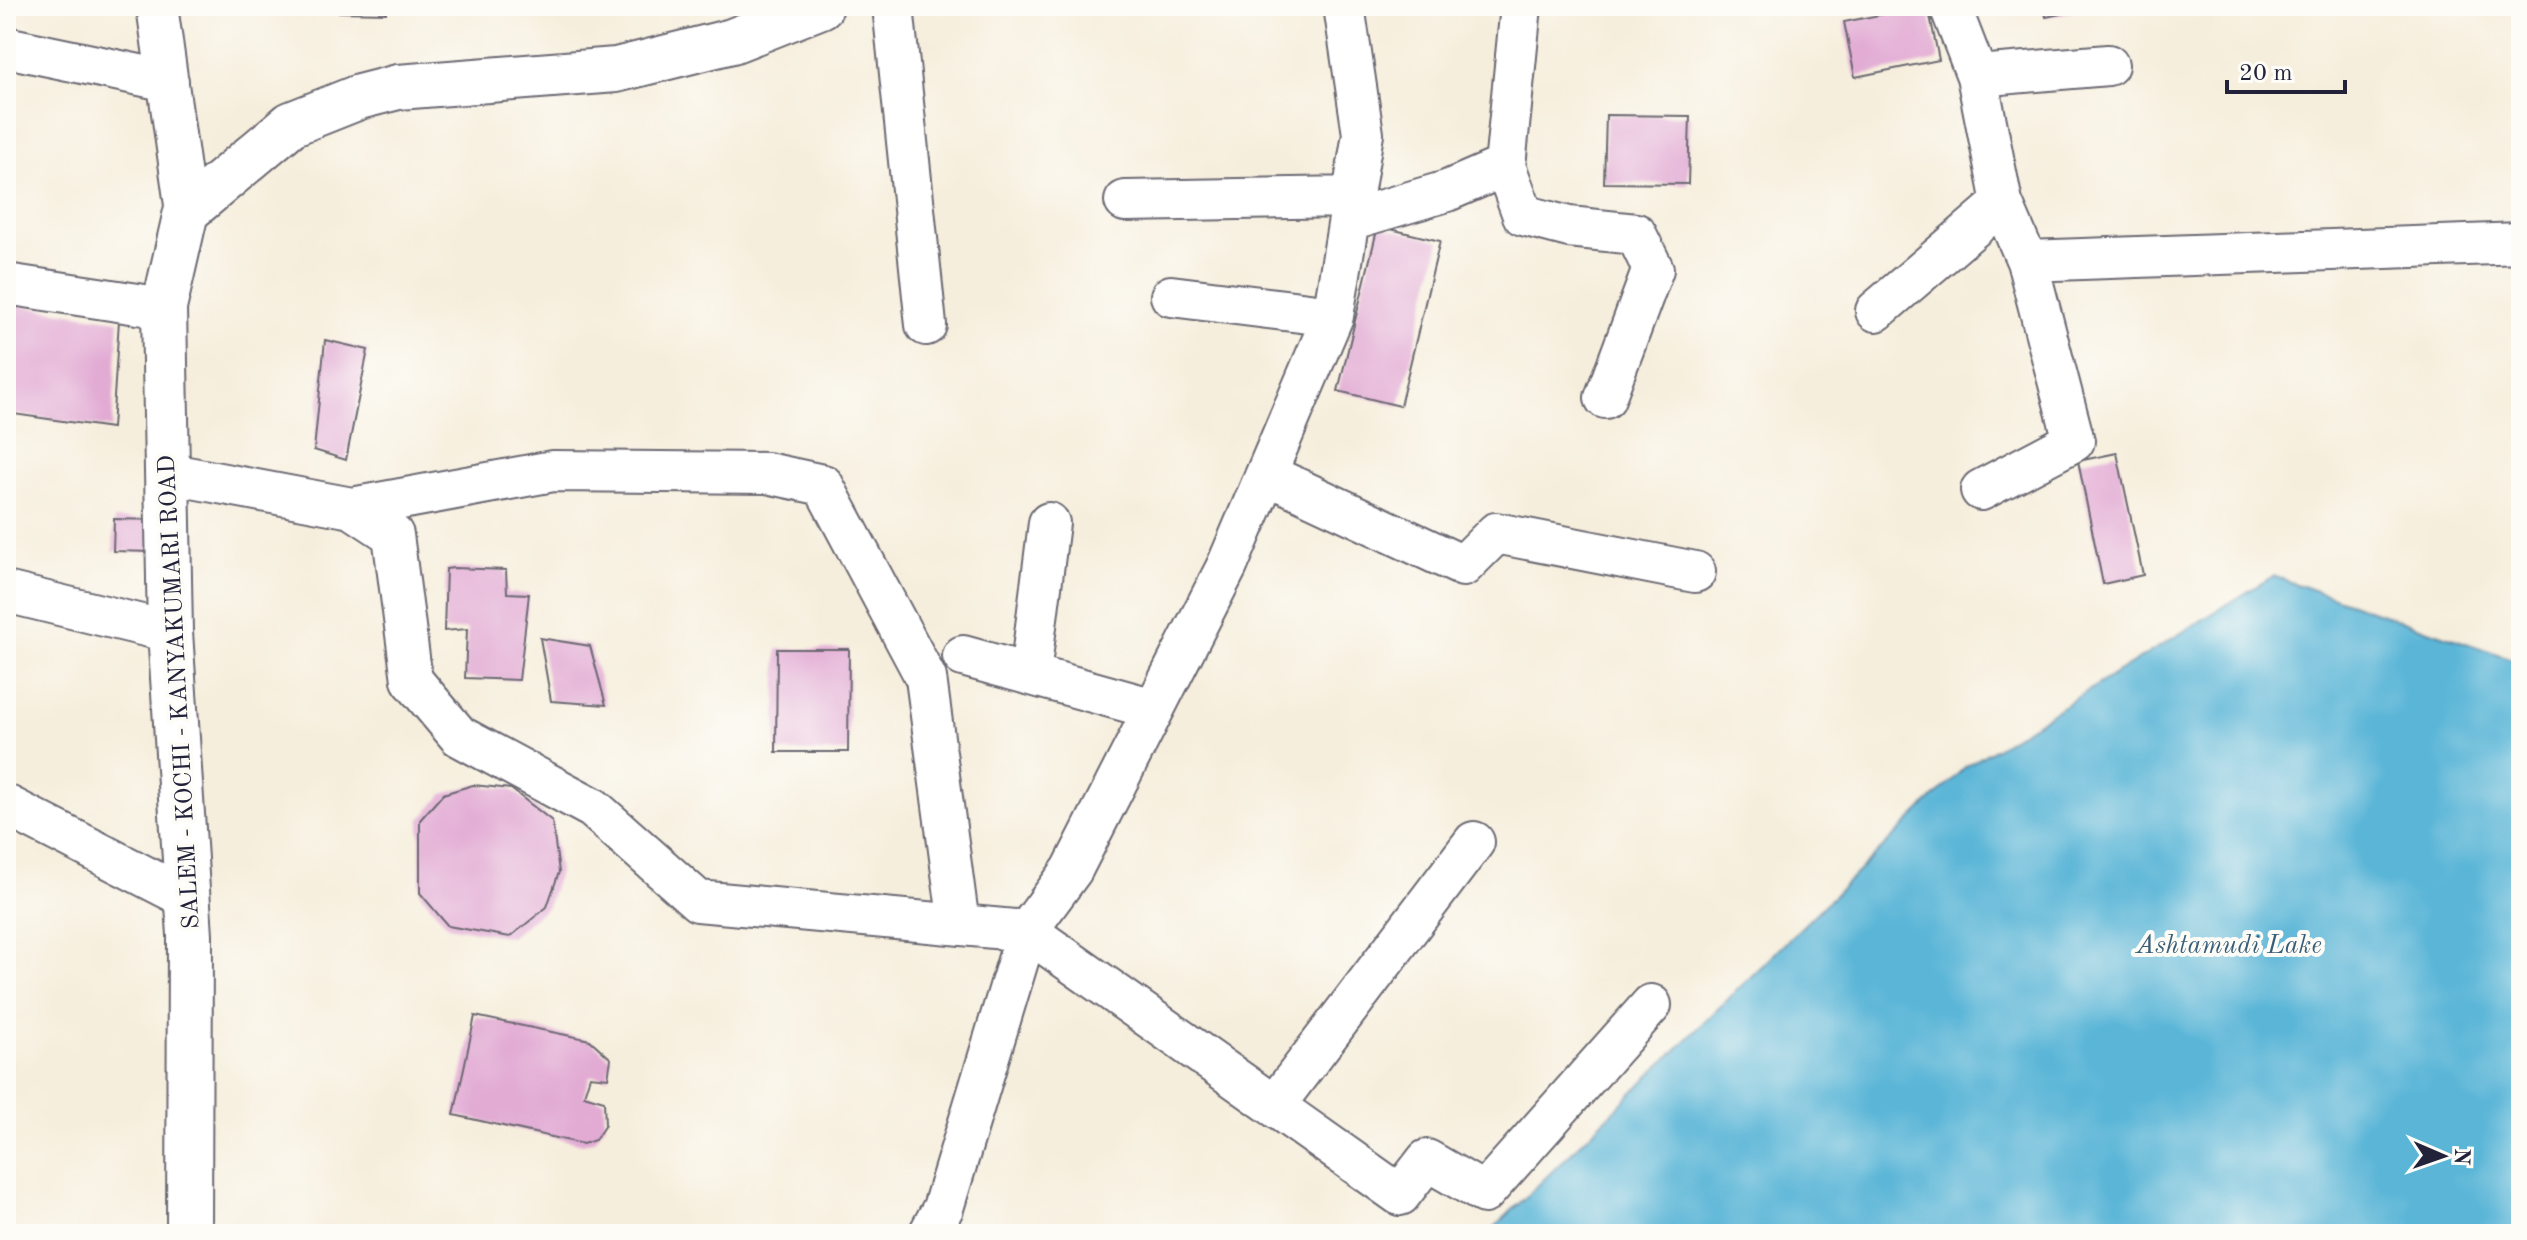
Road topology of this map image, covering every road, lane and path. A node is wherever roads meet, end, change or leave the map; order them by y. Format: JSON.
{"nodes":[{"id":1,"x":157,"y":6,"type":"edge"},
{"id":2,"x":821,"y":6,"type":"edge"},
{"id":3,"x":893,"y":6,"type":"edge"},
{"id":4,"x":1344,"y":6,"type":"edge"},
{"id":5,"x":1521,"y":6,"type":"edge"},
{"id":6,"x":1950,"y":6,"type":"edge"},
{"id":7,"x":6,"y":47,"type":"edge"},
{"id":8,"x":2108,"y":65,"type":"dead end"},
{"id":9,"x":1977,"y":76,"type":"junction"},
{"id":10,"x":168,"y":81,"type":"junction"},
{"id":11,"x":1505,"y":166,"type":"junction"},
{"id":12,"x":1125,"y":201,"type":"dead end"},
{"id":13,"x":2002,"y":203,"type":"junction"},
{"id":14,"x":1351,"y":208,"type":"junction"},
{"id":15,"x":186,"y":212,"type":"junction"},
{"id":16,"x":2521,"y":243,"type":"edge"},
{"id":17,"x":2027,"y":261,"type":"junction"},
{"id":18,"x":6,"y":284,"type":"edge"},
{"id":19,"x":1171,"y":296,"type":"dead end"},
{"id":20,"x":164,"y":308,"type":"junction"},
{"id":21,"x":1876,"y":311,"type":"dead end"},
{"id":22,"x":1333,"y":316,"type":"junction"},
{"id":23,"x":926,"y":325,"type":"dead end"},
{"id":24,"x":1605,"y":398,"type":"dead end"},
{"id":25,"x":166,"y":473,"type":"junction"},
{"id":26,"x":1266,"y":474,"type":"junction"},
{"id":27,"x":1981,"y":490,"type":"dead end"},
{"id":28,"x":352,"y":508,"type":"junction"},
{"id":29,"x":1049,"y":523,"type":"dead end"},
{"id":30,"x":1695,"y":572,"type":"dead end"},
{"id":31,"x":6,"y":592,"type":"edge"},
{"id":32,"x":170,"y":632,"type":"junction"},
{"id":33,"x":963,"y":656,"type":"dead end"},
{"id":34,"x":1030,"y":674,"type":"junction"},
{"id":35,"x":1154,"y":709,"type":"junction"},
{"id":36,"x":6,"y":805,"type":"edge"},
{"id":37,"x":1474,"y":842,"type":"dead end"},
{"id":38,"x":187,"y":898,"type":"junction"},
{"id":39,"x":959,"y":925,"type":"junction"},
{"id":40,"x":1027,"y":931,"type":"junction"},
{"id":41,"x":1651,"y":1005,"type":"dead end"},
{"id":42,"x":1274,"y":1106,"type":"junction"},
{"id":43,"x":189,"y":1234,"type":"edge"},
{"id":44,"x":929,"y":1234,"type":"edge"}],
"edges":[{"from":1,"to":10,"type":"street"},
{"from":2,"to":15,"type":"main road"},
{"from":3,"to":23,"type":"street"},
{"from":4,"to":14,"type":"street"},
{"from":5,"to":11,"type":"street"},
{"from":6,"to":9,"type":"street"},
{"from":7,"to":10,"type":"street"},
{"from":8,"to":9,"type":"street"},
{"from":9,"to":13,"type":"street"},
{"from":10,"to":15,"type":"street"},
{"from":11,"to":14,"type":"street"},
{"from":11,"to":24,"type":"street"},
{"from":12,"to":14,"type":"street"},
{"from":13,"to":17,"type":"street"},
{"from":13,"to":21,"type":"street"},
{"from":14,"to":22,"type":"street"},
{"from":15,"to":20,"type":"main road","name":"SALEM - KOCHI - KANYAKUMARI ROAD"},
{"from":16,"to":17,"type":"street"},
{"from":17,"to":27,"type":"street"},
{"from":18,"to":20,"type":"street"},
{"from":19,"to":22,"type":"street"},
{"from":20,"to":25,"type":"main road","name":"SALEM - KOCHI - KANYAKUMARI ROAD"},
{"from":22,"to":26,"type":"street"},
{"from":25,"to":28,"type":"street"},
{"from":25,"to":32,"type":"main road","name":"SALEM - KOCHI - KANYAKUMARI ROAD"},
{"from":26,"to":30,"type":"street"},
{"from":26,"to":35,"type":"street"},
{"from":28,"to":39,"type":"street"},
{"from":28,"to":39,"type":"street"},
{"from":29,"to":34,"type":"street"},
{"from":31,"to":32,"type":"street"},
{"from":32,"to":38,"type":"main road","name":"SALEM - KOCHI - KANYAKUMARI ROAD"},
{"from":33,"to":34,"type":"street"},
{"from":34,"to":35,"type":"street"},
{"from":35,"to":40,"type":"street"},
{"from":36,"to":38,"type":"street"},
{"from":37,"to":42,"type":"street"},
{"from":38,"to":43,"type":"main road","name":"SALEM - KOCHI - KANYAKUMARI ROAD"},
{"from":39,"to":40,"type":"street"},
{"from":40,"to":42,"type":"street"},
{"from":40,"to":44,"type":"street"},
{"from":41,"to":42,"type":"street"}]}
